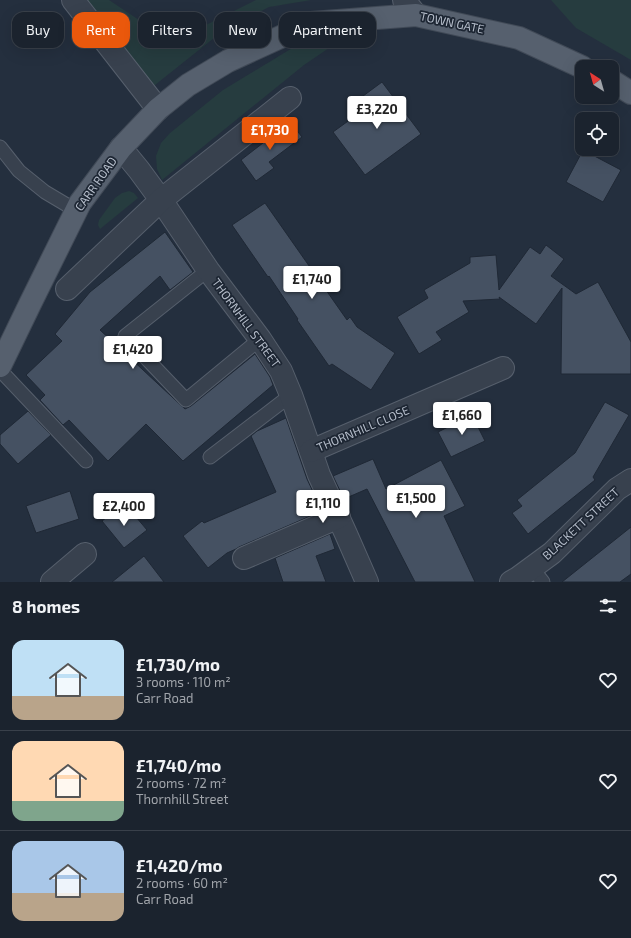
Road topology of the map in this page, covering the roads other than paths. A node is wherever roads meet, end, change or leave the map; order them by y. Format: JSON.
{"nodes":[{"id":1,"x":73,"y":0,"type":"edge"},
{"id":2,"x":410,"y":8,"type":"edge"},
{"id":3,"x":228,"y":61,"type":"joint"},
{"id":4,"x":575,"y":64,"type":"edge"},
{"id":5,"x":619,"y":85,"type":"edge"},
{"id":6,"x":631,"y":93,"type":"edge"},
{"id":7,"x":290,"y":98,"type":"dead end"},
{"id":8,"x":158,"y":109,"type":"junction"},
{"id":9,"x":0,"y":147,"type":"edge"},
{"id":10,"x":121,"y":148,"type":"junction"},
{"id":11,"x":161,"y":200,"type":"junction"},
{"id":12,"x":77,"y":211,"type":"junction"},
{"id":13,"x":208,"y":270,"type":"junction"},
{"id":14,"x":67,"y":289,"type":"dead end"},
{"id":15,"x":260,"y":339,"type":"junction"},
{"id":16,"x":0,"y":366,"type":"edge"},
{"id":17,"x":503,"y":368,"type":"dead end"},
{"id":18,"x":0,"y":370,"type":"edge"},
{"id":19,"x":291,"y":395,"type":"junction"},
{"id":20,"x":311,"y":451,"type":"junction"},
{"id":21,"x":210,"y":457,"type":"dead end"},
{"id":22,"x":86,"y":461,"type":"dead end"},
{"id":23,"x":631,"y":480,"type":"edge"},
{"id":24,"x":339,"y":517,"type":"junction"},
{"id":25,"x":85,"y":554,"type":"dead end"},
{"id":26,"x":244,"y":558,"type":"dead end"},
{"id":27,"x":537,"y":575,"type":"edge"},
{"id":28,"x":63,"y":579,"type":"edge"},
{"id":29,"x":367,"y":582,"type":"edge"},
{"id":30,"x":511,"y":582,"type":"edge"}],
"edges":[{"from":1,"to":8,"type":"street"},
{"from":2,"to":3,"type":"main road","name":"TOWN GATE"},
{"from":2,"to":4,"type":"main road","name":"TOWN GATE"},
{"from":3,"to":8,"type":"main road","name":"CARR ROAD"},
{"from":5,"to":6,"type":"main road"},
{"from":7,"to":11,"type":"street"},
{"from":8,"to":10,"type":"main road","name":"CARR ROAD"},
{"from":9,"to":12,"type":"lane"},
{"from":10,"to":11,"type":"street","name":"THORNHILL STREET"},
{"from":10,"to":12,"type":"main road","name":"CARR ROAD"},
{"from":11,"to":13,"type":"street","name":"THORNHILL STREET"},
{"from":11,"to":14,"type":"street"},
{"from":12,"to":16,"type":"main road","name":"CARR ROAD"},
{"from":13,"to":15,"type":"street","name":"THORNHILL STREET"},
{"from":13,"to":15,"type":"lane"},
{"from":15,"to":19,"type":"street","name":"THORNHILL STREET"},
{"from":17,"to":20,"type":"street","name":"THORNHILL CLOSE"},
{"from":18,"to":22,"type":"lane"},
{"from":19,"to":20,"type":"street","name":"THORNHILL STREET"},
{"from":19,"to":21,"type":"lane"},
{"from":20,"to":24,"type":"street","name":"THORNHILL STREET"},
{"from":23,"to":27,"type":"street","name":"BLACKETT STREET"},
{"from":24,"to":26,"type":"street"},
{"from":24,"to":29,"type":"street","name":"THORNHILL STREET"},
{"from":25,"to":28,"type":"street"},
{"from":27,"to":30,"type":"street","name":"BLACKETT STREET"}]}
